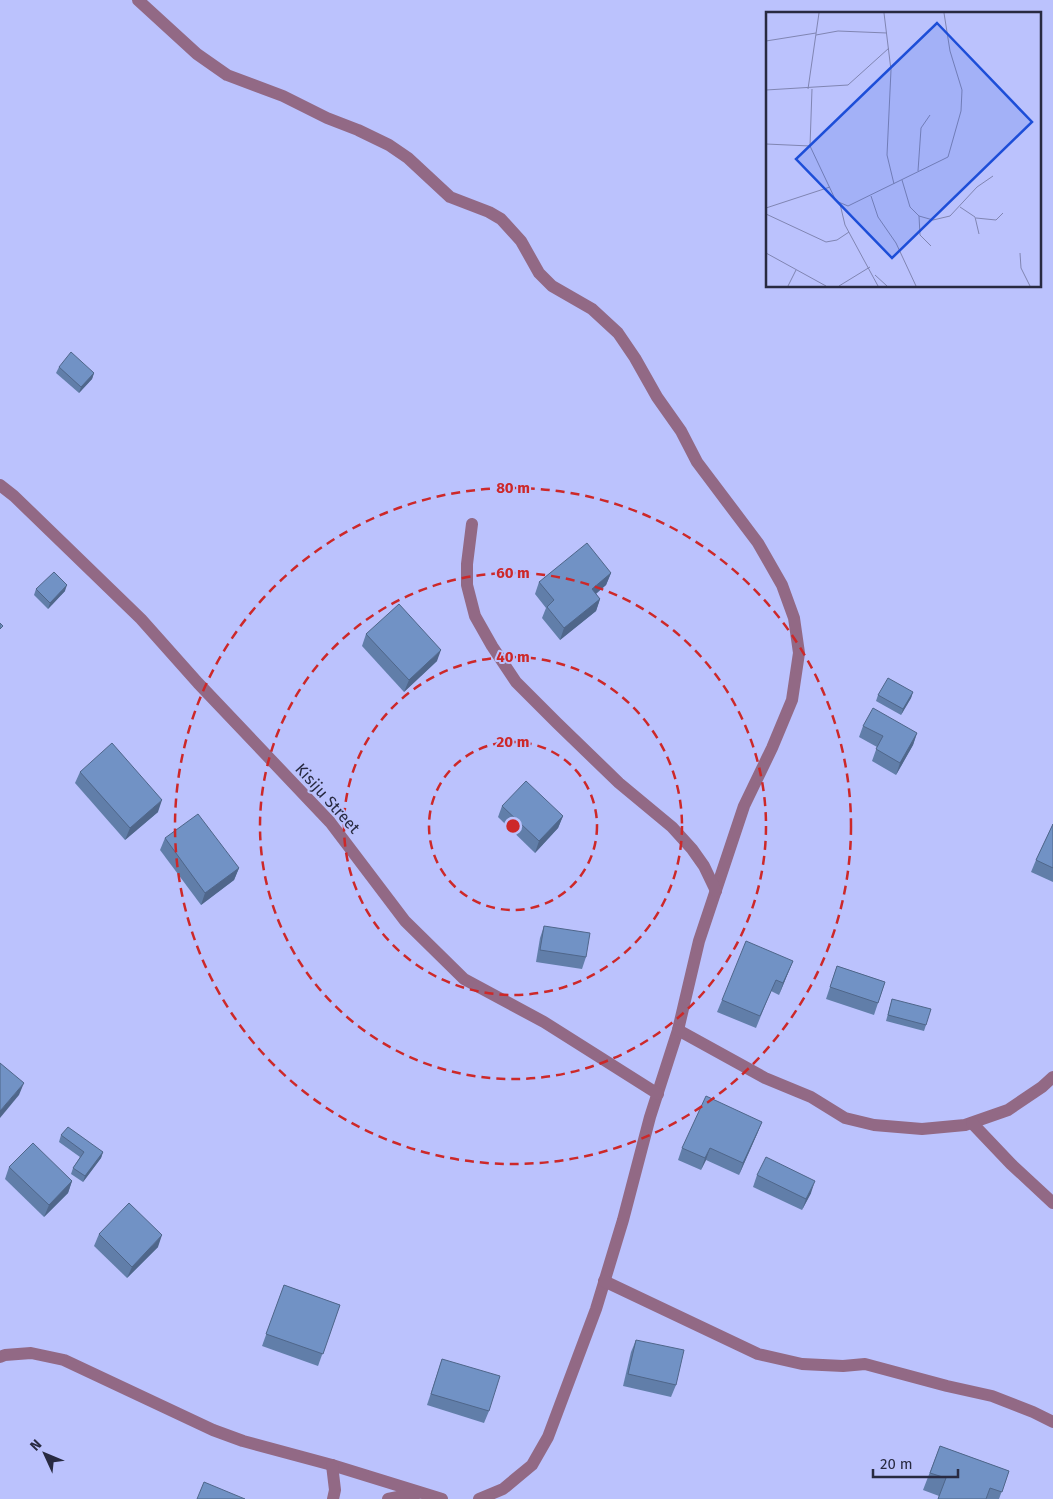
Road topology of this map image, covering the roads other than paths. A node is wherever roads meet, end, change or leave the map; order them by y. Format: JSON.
{"nodes":[{"id":1,"x":138,"y":0,"type":"edge"},
{"id":2,"x":0,"y":485,"type":"edge"},
{"id":3,"x":472,"y":524,"type":"dead end"},
{"id":4,"x":716,"y":891,"type":"junction"},
{"id":5,"x":678,"y":1030,"type":"junction"},
{"id":6,"x":1053,"y":1077,"type":"edge"},
{"id":7,"x":658,"y":1094,"type":"junction"},
{"id":8,"x":972,"y":1123,"type":"junction"},
{"id":9,"x":1053,"y":1203,"type":"edge"},
{"id":10,"x":604,"y":1281,"type":"junction"},
{"id":11,"x":2,"y":1353,"type":"edge"},
{"id":12,"x":1053,"y":1422,"type":"edge"},
{"id":13,"x":332,"y":1465,"type":"junction"},
{"id":14,"x":418,"y":1492,"type":"junction"},
{"id":15,"x":333,"y":1499,"type":"edge"},
{"id":16,"x":388,"y":1499,"type":"edge"},
{"id":17,"x":442,"y":1499,"type":"edge"},
{"id":18,"x":479,"y":1499,"type":"edge"}],
"edges":[{"from":1,"to":4,"type":"street"},
{"from":2,"to":7,"type":"street","name":"Kisiju Street"},
{"from":3,"to":4,"type":"street"},
{"from":4,"to":5,"type":"street"},
{"from":5,"to":7,"type":"street"},
{"from":5,"to":8,"type":"street"},
{"from":6,"to":8,"type":"street"},
{"from":7,"to":10,"type":"street"},
{"from":8,"to":9,"type":"street"},
{"from":10,"to":12,"type":"street"},
{"from":10,"to":18,"type":"street"},
{"from":11,"to":13,"type":"street"},
{"from":13,"to":14,"type":"street"},
{"from":13,"to":15,"type":"street"},
{"from":14,"to":16,"type":"street"},
{"from":14,"to":17,"type":"street"}]}
